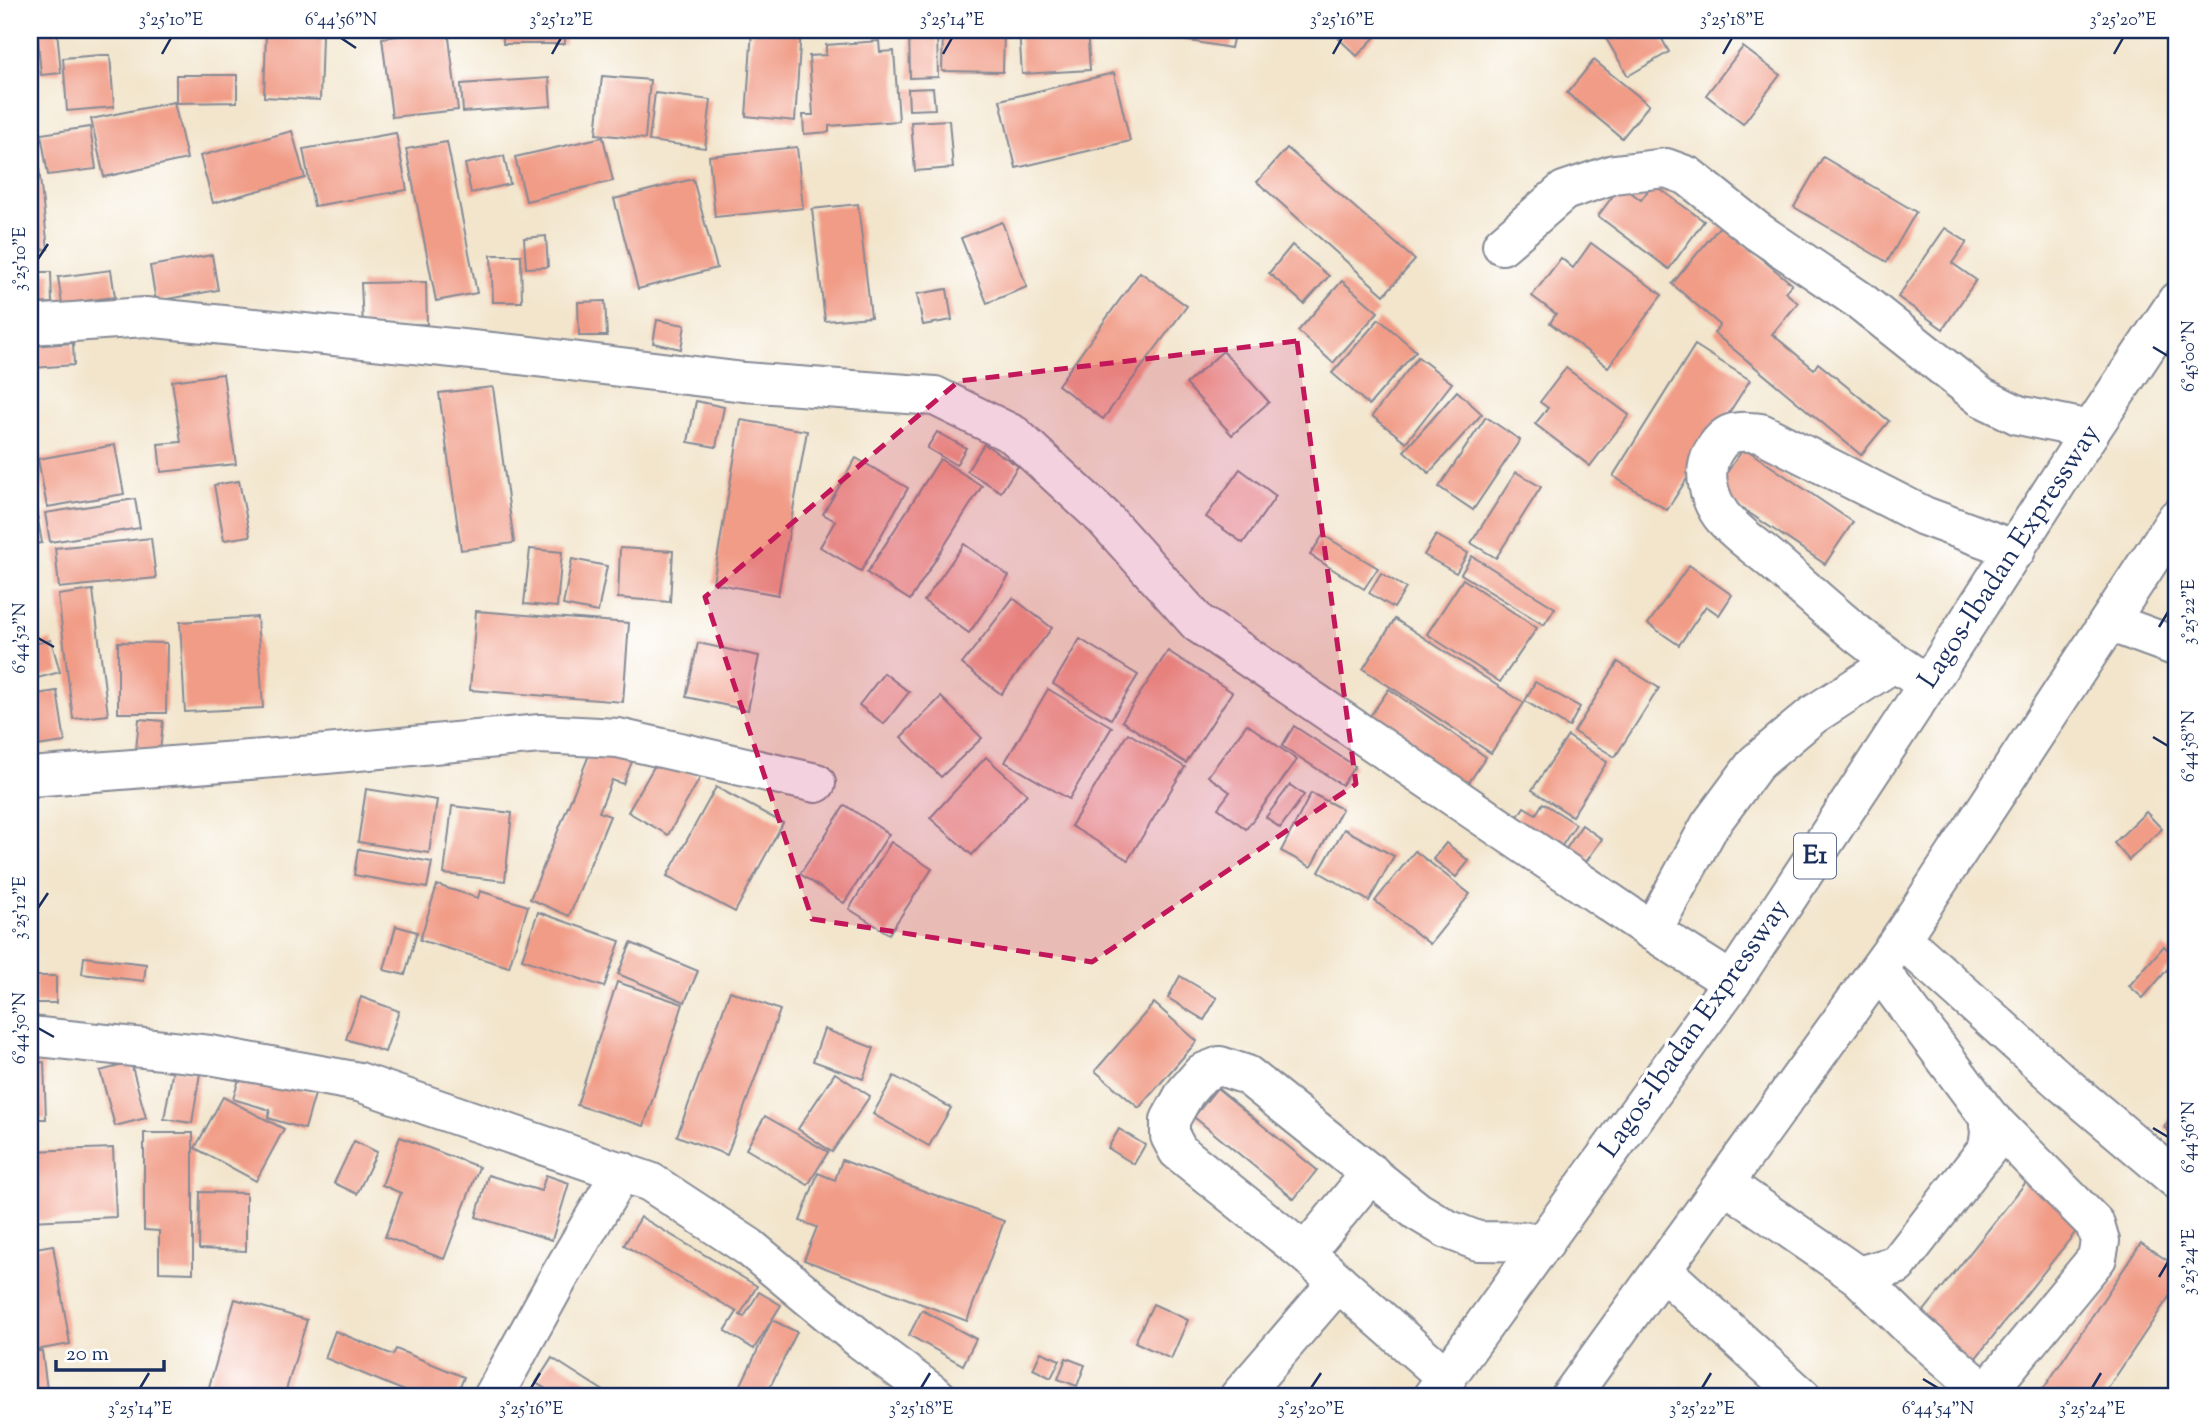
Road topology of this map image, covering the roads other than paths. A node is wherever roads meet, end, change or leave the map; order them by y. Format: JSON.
{"nodes":[{"id":1,"x":1502,"y":245,"type":"dead end"},
{"id":2,"x":2177,"y":301,"type":"edge"},
{"id":3,"x":30,"y":325,"type":"edge"},
{"id":4,"x":2091,"y":430,"type":"junction"},
{"id":5,"x":2177,"y":518,"type":"edge"},
{"id":6,"x":2016,"y":550,"type":"junction"},
{"id":7,"x":2109,"y":622,"type":"junction"},
{"id":8,"x":2177,"y":647,"type":"edge"},
{"id":9,"x":1893,"y":663,"type":"junction"},
{"id":10,"x":1928,"y":684,"type":"junction"},
{"id":11,"x":30,"y":777,"type":"edge"},
{"id":12,"x":816,"y":783,"type":"dead end"},
{"id":13,"x":1652,"y":931,"type":"junction"},
{"id":14,"x":1901,"y":938,"type":"junction"},
{"id":15,"x":1879,"y":969,"type":"junction"},
{"id":16,"x":1732,"y":982,"type":"junction"},
{"id":17,"x":30,"y":1036,"type":"edge"},
{"id":18,"x":1988,"y":1116,"type":"junction"},
{"id":19,"x":622,"y":1171,"type":"junction"},
{"id":20,"x":1371,"y":1173,"type":"junction"},
{"id":21,"x":2177,"y":1180,"type":"edge"},
{"id":22,"x":1725,"y":1184,"type":"junction"},
{"id":23,"x":1545,"y":1242,"type":"junction"},
{"id":24,"x":1306,"y":1253,"type":"junction"},
{"id":25,"x":1663,"y":1271,"type":"junction"},
{"id":26,"x":1858,"y":1276,"type":"junction"},
{"id":27,"x":1338,"y":1282,"type":"junction"},
{"id":28,"x":1440,"y":1387,"type":"edge"},
{"id":29,"x":492,"y":1397,"type":"edge"},
{"id":30,"x":937,"y":1397,"type":"edge"},
{"id":31,"x":1239,"y":1397,"type":"edge"},
{"id":32,"x":1570,"y":1397,"type":"edge"},
{"id":33,"x":1802,"y":1397,"type":"edge"}],
"edges":[{"from":1,"to":4,"type":"main road"},
{"from":2,"to":4,"type":"main road","name":"Lagos-Ibadan Expressway","number":"E1"},
{"from":3,"to":13,"type":"main road"},
{"from":4,"to":6,"type":"main road","name":"Lagos-Ibadan Expressway","number":"E1"},
{"from":5,"to":7,"type":"main road"},
{"from":6,"to":9,"type":"main road"},
{"from":6,"to":10,"type":"main road","name":"Lagos-Ibadan Expressway","number":"E1"},
{"from":7,"to":8,"type":"main road"},
{"from":7,"to":14,"type":"main road"},
{"from":9,"to":10,"type":"main road"},
{"from":9,"to":13,"type":"main road"},
{"from":10,"to":16,"type":"main road","name":"Lagos-Ibadan Expressway","number":"E1"},
{"from":11,"to":12,"type":"main road"},
{"from":13,"to":16,"type":"main road"},
{"from":14,"to":15,"type":"main road"},
{"from":14,"to":21,"type":"main road"},
{"from":15,"to":18,"type":"main road"},
{"from":15,"to":22,"type":"main road"},
{"from":16,"to":23,"type":"main road","name":"Lagos-Ibadan Expressway","number":"E1"},
{"from":17,"to":19,"type":"main road"},
{"from":18,"to":26,"type":"main road"},
{"from":18,"to":26,"type":"main road"},
{"from":19,"to":29,"type":"main road"},
{"from":19,"to":30,"type":"main road"},
{"from":20,"to":23,"type":"main road"},
{"from":20,"to":24,"type":"main road"},
{"from":20,"to":24,"type":"main road"},
{"from":22,"to":25,"type":"main road"},
{"from":22,"to":26,"type":"main road"},
{"from":23,"to":28,"type":"main road","name":"Lagos-Ibadan Expressway","number":"E1"},
{"from":24,"to":27,"type":"main road"},
{"from":25,"to":32,"type":"main road"},
{"from":25,"to":33,"type":"main road"},
{"from":27,"to":28,"type":"main road"},
{"from":27,"to":31,"type":"main road"}]}
